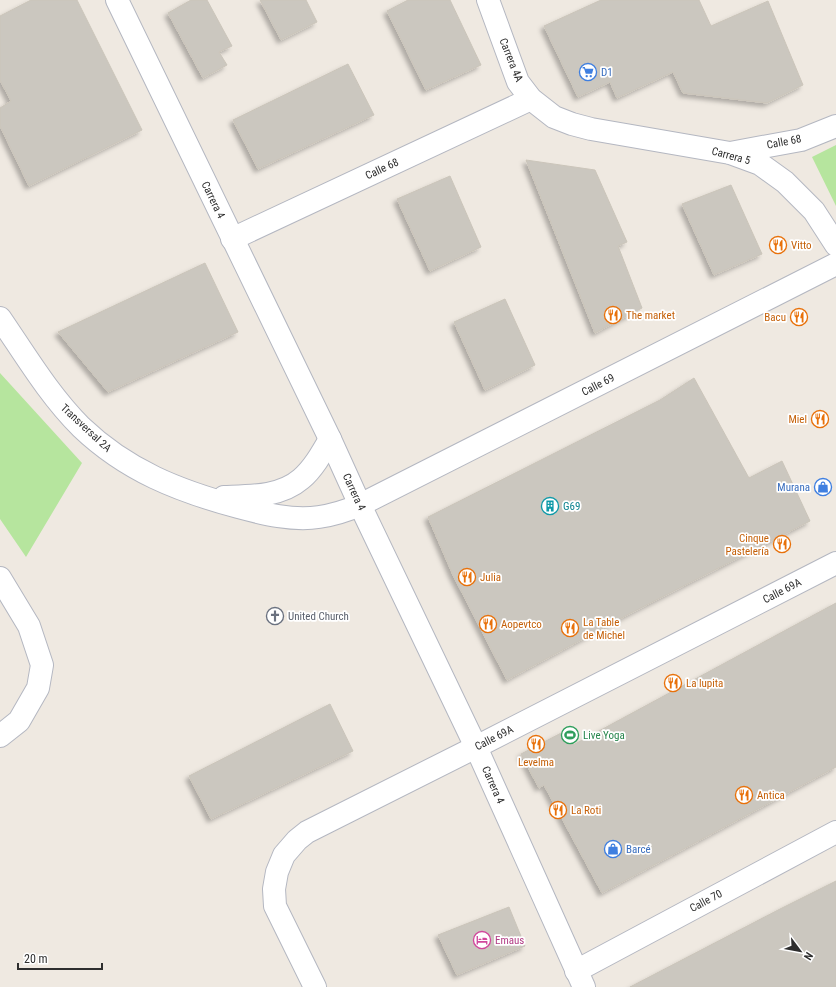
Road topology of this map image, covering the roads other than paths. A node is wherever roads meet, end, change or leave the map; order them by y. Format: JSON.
{"nodes":[{"id":1,"x":488,"y":0,"type":"edge"},
{"id":2,"x":120,"y":1,"type":"edge"},
{"id":3,"x":531,"y":99,"type":"junction"},
{"id":4,"x":836,"y":126,"type":"edge"},
{"id":5,"x":591,"y":129,"type":"joint"},
{"id":6,"x":730,"y":153,"type":"junction"},
{"id":7,"x":232,"y":239,"type":"junction"},
{"id":8,"x":836,"y":245,"type":"edge"},
{"id":9,"x":836,"y":264,"type":"edge"},
{"id":10,"x":0,"y":318,"type":"edge"},
{"id":11,"x":330,"y":439,"type":"junction"},
{"id":12,"x":205,"y":498,"type":"junction"},
{"id":13,"x":360,"y":505,"type":"junction"},
{"id":14,"x":836,"y":563,"type":"edge"},
{"id":15,"x":0,"y":578,"type":"edge"},
{"id":16,"x":0,"y":736,"type":"edge"},
{"id":17,"x":476,"y":748,"type":"junction"},
{"id":18,"x":836,"y":832,"type":"edge"},
{"id":19,"x":580,"y":979,"type":"edge"},
{"id":20,"x":314,"y":987,"type":"edge"}],
"edges":[{"from":1,"to":3,"type":"street","name":"Carrera 4A"},
{"from":2,"to":7,"type":"street","name":"Carrera 4"},
{"from":3,"to":5,"type":"street","name":"Carrera 4A"},
{"from":3,"to":7,"type":"street","name":"Calle 68"},
{"from":4,"to":6,"type":"street","name":"Calle 68"},
{"from":5,"to":6,"type":"street","name":"Carrera 5"},
{"from":6,"to":8,"type":"street","name":"Carrera 5"},
{"from":7,"to":11,"type":"street","name":"Carrera 4"},
{"from":9,"to":13,"type":"street","name":"Calle 69"},
{"from":10,"to":12,"type":"street","name":"Transversal 2A"},
{"from":11,"to":12,"type":"street","name":"Transversal 2A"},
{"from":11,"to":13,"type":"street","name":"Carrera 4"},
{"from":12,"to":13,"type":"street","name":"Transversal 2A"},
{"from":13,"to":17,"type":"street","name":"Carrera 4"},
{"from":14,"to":17,"type":"street","name":"Calle 69A"},
{"from":15,"to":16,"type":"street"},
{"from":17,"to":19,"type":"street","name":"Carrera 4"},
{"from":17,"to":20,"type":"street","name":"Calle 69A"},
{"from":18,"to":19,"type":"street","name":"Calle 70"}]}
